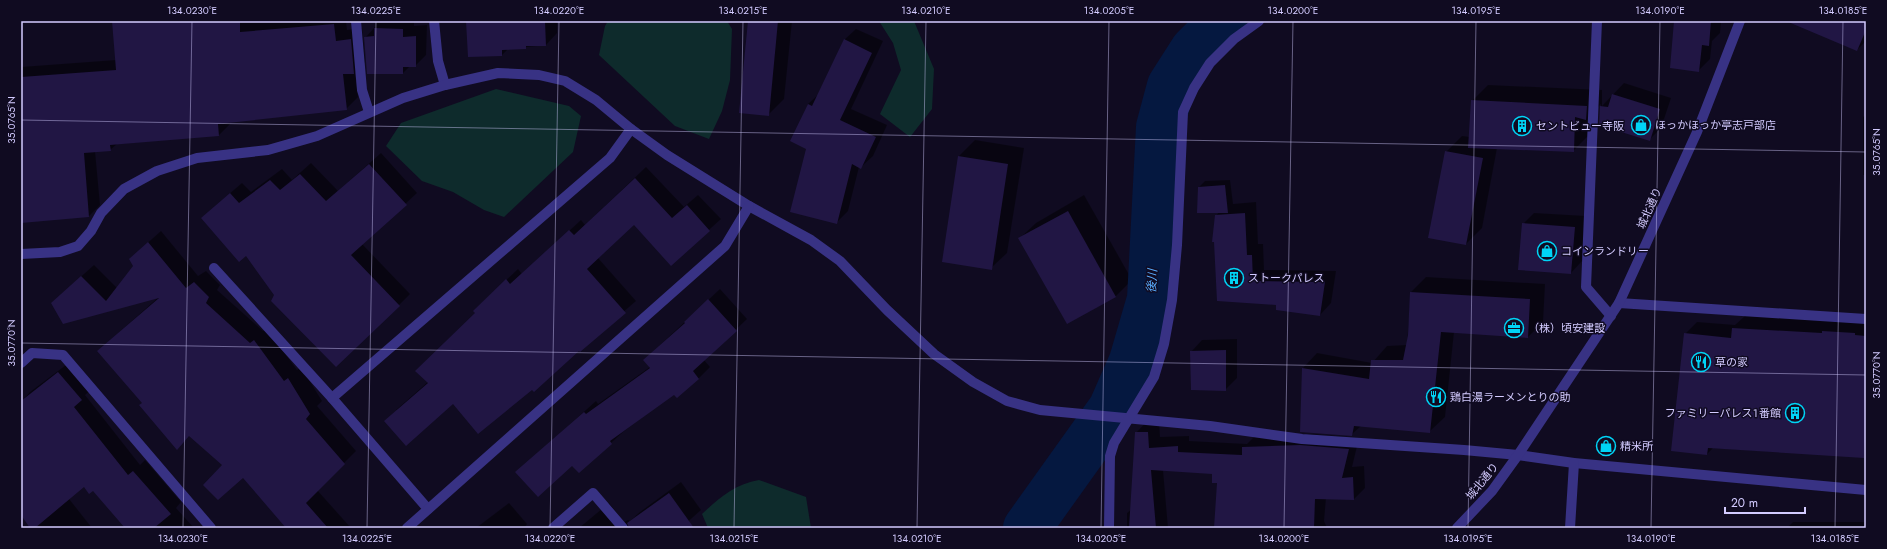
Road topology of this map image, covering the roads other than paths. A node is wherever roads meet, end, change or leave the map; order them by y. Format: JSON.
{"nodes":[{"id":1,"x":356,"y":21,"type":"edge"},
{"id":2,"x":434,"y":21,"type":"edge"},
{"id":3,"x":1259,"y":21,"type":"edge"},
{"id":4,"x":1597,"y":21,"type":"edge"},
{"id":5,"x":1740,"y":21,"type":"edge"},
{"id":6,"x":445,"y":85,"type":"junction"},
{"id":7,"x":369,"y":112,"type":"junction"},
{"id":8,"x":631,"y":129,"type":"junction"},
{"id":9,"x":748,"y":206,"type":"junction"},
{"id":10,"x":21,"y":254,"type":"edge"},
{"id":11,"x":214,"y":268,"type":"dead end"},
{"id":12,"x":1619,"y":303,"type":"junction"},
{"id":13,"x":1611,"y":316,"type":"junction"},
{"id":14,"x":1866,"y":319,"type":"edge"},
{"id":15,"x":21,"y":363,"type":"edge"},
{"id":16,"x":332,"y":398,"type":"junction"},
{"id":17,"x":1125,"y":419,"type":"junction"},
{"id":18,"x":1518,"y":455,"type":"junction"},
{"id":19,"x":1574,"y":463,"type":"junction"},
{"id":20,"x":1866,"y":490,"type":"edge"},
{"id":21,"x":428,"y":509,"type":"junction"},
{"id":22,"x":211,"y":528,"type":"edge"},
{"id":23,"x":406,"y":528,"type":"edge"},
{"id":24,"x":553,"y":528,"type":"edge"},
{"id":25,"x":623,"y":528,"type":"edge"},
{"id":26,"x":1109,"y":528,"type":"edge"},
{"id":27,"x":1457,"y":528,"type":"edge"},
{"id":28,"x":1570,"y":528,"type":"edge"}],
"edges":[{"from":1,"to":7,"type":"street"},
{"from":2,"to":6,"type":"street"},
{"from":3,"to":17,"type":"street"},
{"from":4,"to":13,"type":"street"},
{"from":5,"to":12,"type":"street","name":"城北通り"},
{"from":6,"to":7,"type":"street"},
{"from":6,"to":8,"type":"street"},
{"from":7,"to":10,"type":"street"},
{"from":8,"to":9,"type":"street"},
{"from":8,"to":16,"type":"street"},
{"from":9,"to":17,"type":"street"},
{"from":9,"to":21,"type":"street"},
{"from":11,"to":16,"type":"street"},
{"from":12,"to":13,"type":"street","name":"城北通り"},
{"from":12,"to":14,"type":"street"},
{"from":13,"to":18,"type":"street","name":"城北通り"},
{"from":15,"to":22,"type":"street"},
{"from":16,"to":21,"type":"street"},
{"from":17,"to":18,"type":"street"},
{"from":17,"to":26,"type":"street"},
{"from":18,"to":19,"type":"street"},
{"from":18,"to":27,"type":"street","name":"城北通り"},
{"from":19,"to":20,"type":"street"},
{"from":19,"to":28,"type":"street"},
{"from":21,"to":23,"type":"street"},
{"from":24,"to":25,"type":"street"}]}
